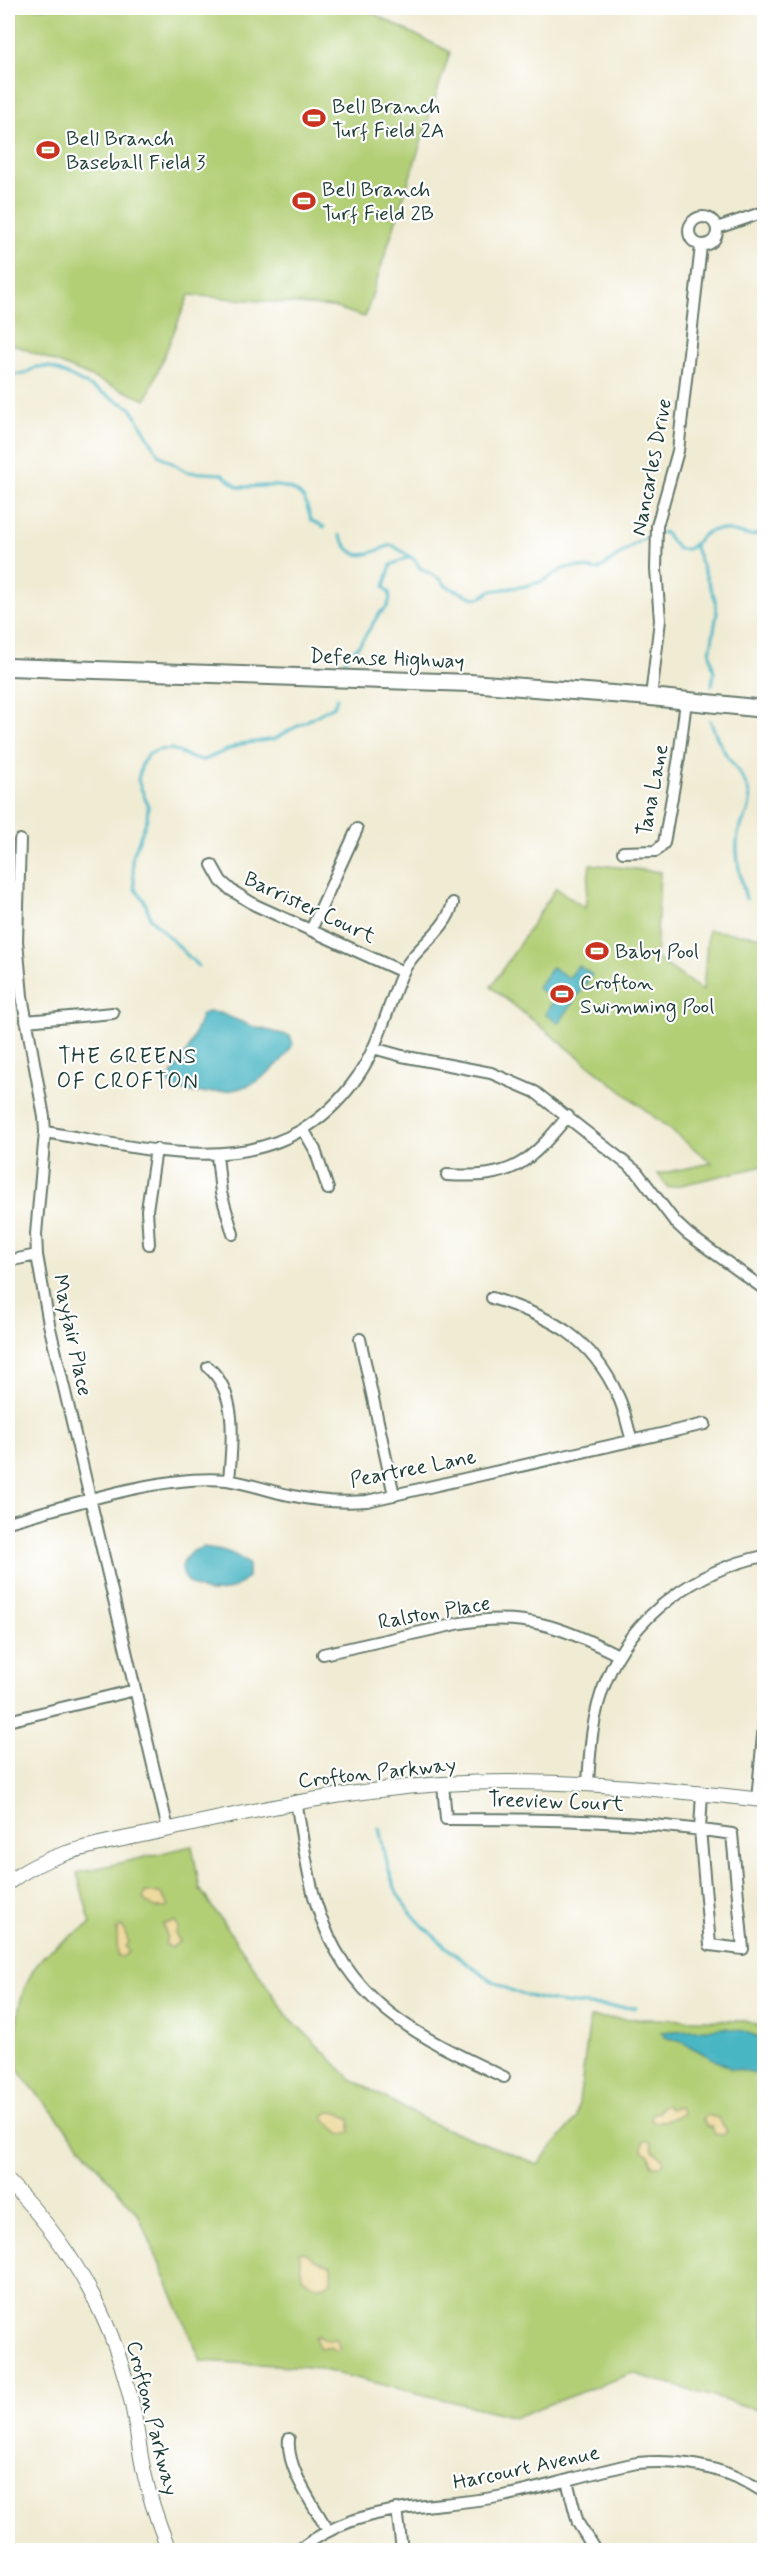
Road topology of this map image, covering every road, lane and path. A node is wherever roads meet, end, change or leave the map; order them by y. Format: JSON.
{"nodes":[{"id":1,"x":765,"y":212,"type":"edge"},
{"id":2,"x":717,"y":228,"type":"junction"},
{"id":3,"x":701,"y":246,"type":"junction"},
{"id":4,"x":8,"y":667,"type":"edge"},
{"id":5,"x":651,"y":697,"type":"junction"},
{"id":6,"x":686,"y":701,"type":"junction"},
{"id":7,"x":765,"y":710,"type":"edge"},
{"id":8,"x":357,"y":829,"type":"dead end"},
{"id":9,"x":20,"y":840,"type":"dead end"},
{"id":10,"x":623,"y":852,"type":"dead end"},
{"id":11,"x":212,"y":865,"type":"dead end"},
{"id":12,"x":453,"y":903,"type":"dead end"},
{"id":13,"x":311,"y":930,"type":"junction"},
{"id":14,"x":13,"y":942,"type":"edge"},
{"id":15,"x":403,"y":972,"type":"junction"},
{"id":16,"x":113,"y":1014,"type":"dead end"},
{"id":17,"x":26,"y":1021,"type":"junction"},
{"id":18,"x":373,"y":1048,"type":"junction"},
{"id":19,"x":568,"y":1116,"type":"junction"},
{"id":20,"x":303,"y":1129,"type":"junction"},
{"id":21,"x":45,"y":1132,"type":"junction"},
{"id":22,"x":156,"y":1149,"type":"junction"},
{"id":23,"x":217,"y":1155,"type":"junction"},
{"id":24,"x":447,"y":1175,"type":"dead end"},
{"id":25,"x":328,"y":1190,"type":"dead end"},
{"id":26,"x":233,"y":1234,"type":"dead end"},
{"id":27,"x":150,"y":1244,"type":"dead end"},
{"id":28,"x":37,"y":1255,"type":"junction"},
{"id":29,"x":8,"y":1261,"type":"edge"},
{"id":30,"x":764,"y":1289,"type":"edge"},
{"id":31,"x":492,"y":1298,"type":"dead end"},
{"id":32,"x":360,"y":1339,"type":"dead end"},
{"id":33,"x":208,"y":1367,"type":"dead end"},
{"id":34,"x":705,"y":1424,"type":"dead end"},
{"id":35,"x":632,"y":1440,"type":"junction"},
{"id":36,"x":229,"y":1480,"type":"junction"},
{"id":37,"x":394,"y":1495,"type":"junction"},
{"id":38,"x":90,"y":1499,"type":"junction"},
{"id":39,"x":8,"y":1522,"type":"edge"},
{"id":40,"x":765,"y":1556,"type":"edge"},
{"id":41,"x":323,"y":1654,"type":"dead end"},
{"id":42,"x":618,"y":1655,"type":"junction"},
{"id":43,"x":135,"y":1690,"type":"junction"},
{"id":44,"x":8,"y":1721,"type":"edge"},
{"id":45,"x":765,"y":1725,"type":"edge"},
{"id":46,"x":443,"y":1784,"type":"junction"},
{"id":47,"x":588,"y":1784,"type":"junction"},
{"id":48,"x":702,"y":1794,"type":"junction"},
{"id":49,"x":760,"y":1800,"type":"edge"},
{"id":50,"x":296,"y":1801,"type":"junction"},
{"id":51,"x":168,"y":1829,"type":"junction"},
{"id":52,"x":700,"y":1829,"type":"junction"},
{"id":53,"x":8,"y":1883,"type":"edge"},
{"id":54,"x":504,"y":2077,"type":"dead end"},
{"id":55,"x":8,"y":2181,"type":"edge"},
{"id":56,"x":289,"y":2439,"type":"dead end"},
{"id":57,"x":567,"y":2481,"type":"junction"},
{"id":58,"x":765,"y":2492,"type":"edge"},
{"id":59,"x":397,"y":2509,"type":"junction"},
{"id":60,"x":328,"y":2531,"type":"junction"},
{"id":61,"x":593,"y":2547,"type":"dead end"},
{"id":62,"x":169,"y":2550,"type":"edge"},
{"id":63,"x":299,"y":2550,"type":"edge"},
{"id":64,"x":402,"y":2550,"type":"edge"}],
"edges":[{"from":1,"to":2,"type":"street"},
{"from":2,"to":3,"type":"street"},
{"from":2,"to":3,"type":"street","name":"Nancarles Drive"},
{"from":3,"to":5,"type":"street","name":"Nancarles Drive"},
{"from":4,"to":5,"type":"main road","name":"Defense Highway"},
{"from":5,"to":6,"type":"main road","name":"Defense Highway"},
{"from":6,"to":7,"type":"main road","name":"Defense Highway"},
{"from":6,"to":10,"type":"street","name":"Tana Lane"},
{"from":8,"to":13,"type":"street"},
{"from":9,"to":14,"type":"street","name":"Mayfair Place"},
{"from":11,"to":13,"type":"street","name":"Barrister Court"},
{"from":12,"to":15,"type":"street"},
{"from":13,"to":15,"type":"street","name":"Barrister Court"},
{"from":14,"to":17,"type":"street","name":"Mayfair Place"},
{"from":15,"to":18,"type":"street"},
{"from":16,"to":17,"type":"street"},
{"from":17,"to":21,"type":"street","name":"Mayfair Place"},
{"from":18,"to":19,"type":"street"},
{"from":18,"to":20,"type":"street"},
{"from":19,"to":24,"type":"street"},
{"from":19,"to":30,"type":"street"},
{"from":20,"to":23,"type":"street"},
{"from":20,"to":25,"type":"street"},
{"from":21,"to":22,"type":"street"},
{"from":21,"to":28,"type":"street","name":"Mayfair Place"},
{"from":22,"to":23,"type":"street"},
{"from":22,"to":27,"type":"street"},
{"from":23,"to":26,"type":"street"},
{"from":28,"to":29,"type":"street"},
{"from":28,"to":38,"type":"street","name":"Mayfair Place"},
{"from":31,"to":35,"type":"street"},
{"from":32,"to":37,"type":"street"},
{"from":33,"to":36,"type":"street"},
{"from":34,"to":35,"type":"street","name":"Peartree Lane"},
{"from":35,"to":37,"type":"street","name":"Peartree Lane"},
{"from":36,"to":37,"type":"street","name":"Peartree Lane"},
{"from":36,"to":38,"type":"street","name":"Peartree Lane"},
{"from":38,"to":39,"type":"street","name":"Peartree Lane"},
{"from":38,"to":43,"type":"street","name":"Mayfair Place"},
{"from":40,"to":42,"type":"street"},
{"from":41,"to":42,"type":"street","name":"Ralston Place"},
{"from":42,"to":47,"type":"street"},
{"from":43,"to":44,"type":"street"},
{"from":43,"to":51,"type":"street","name":"Mayfair Place"},
{"from":45,"to":49,"type":"street"},
{"from":46,"to":47,"type":"street","name":"Crofton Parkway"},
{"from":46,"to":50,"type":"street","name":"Crofton Parkway"},
{"from":46,"to":52,"type":"street","name":"Treeview Court"},
{"from":47,"to":48,"type":"street","name":"Crofton Parkway"},
{"from":48,"to":49,"type":"street","name":"Crofton Parkway"},
{"from":48,"to":52,"type":"street"},
{"from":50,"to":51,"type":"street","name":"Crofton Parkway"},
{"from":50,"to":54,"type":"street"},
{"from":51,"to":53,"type":"street","name":"Crofton Parkway"},
{"from":52,"to":52,"type":"street"},
{"from":55,"to":62,"type":"street","name":"Crofton Parkway"},
{"from":56,"to":60,"type":"street"},
{"from":57,"to":58,"type":"street","name":"Harcourt Avenue"},
{"from":57,"to":59,"type":"street","name":"Harcourt Avenue"},
{"from":57,"to":61,"type":"street"},
{"from":59,"to":60,"type":"street","name":"Harcourt Avenue"},
{"from":59,"to":64,"type":"street"},
{"from":60,"to":63,"type":"street","name":"Harcourt Avenue"}]}
